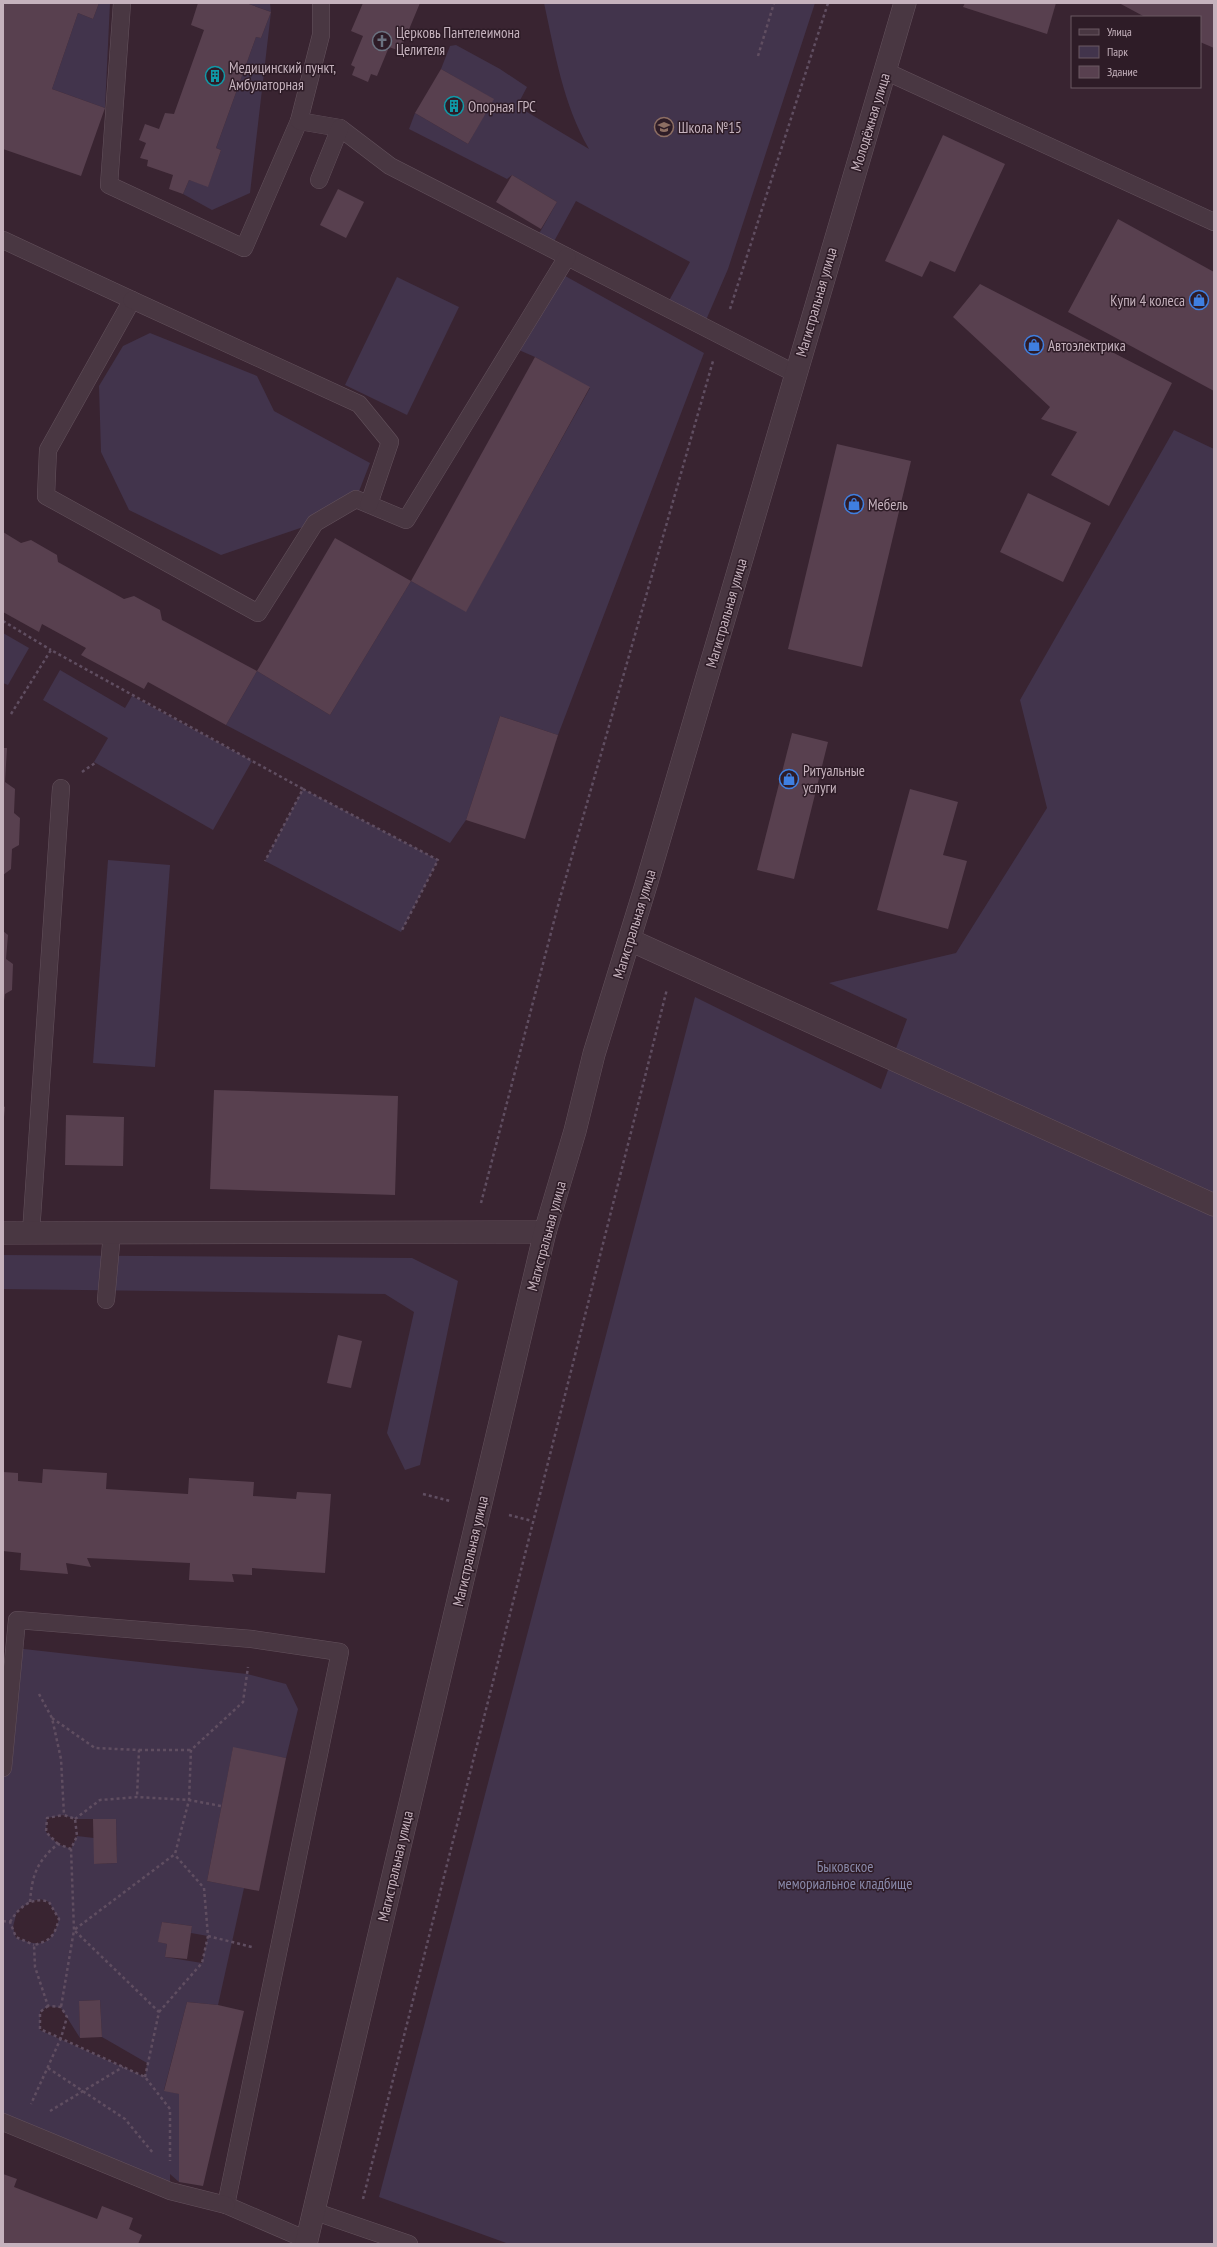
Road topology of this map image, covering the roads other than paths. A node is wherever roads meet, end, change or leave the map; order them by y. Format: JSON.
{"nodes":[{"id":1,"x":122,"y":3,"type":"edge"},
{"id":2,"x":320,"y":3,"type":"edge"},
{"id":3,"x":906,"y":3,"type":"edge"},
{"id":4,"x":885,"y":71,"type":"junction"},
{"id":5,"x":299,"y":121,"type":"junction"},
{"id":6,"x":340,"y":128,"type":"junction"},
{"id":7,"x":319,"y":180,"type":"dead end"},
{"id":8,"x":1214,"y":222,"type":"edge"},
{"id":9,"x":3,"y":240,"type":"edge"},
{"id":10,"x":834,"y":241,"type":"joint"},
{"id":11,"x":567,"y":257,"type":"junction"},
{"id":12,"x":132,"y":300,"type":"junction"},
{"id":13,"x":796,"y":374,"type":"junction"},
{"id":14,"x":369,"y":504,"type":"junction"},
{"id":15,"x":61,"y":788,"type":"dead end"},
{"id":16,"x":630,"y":940,"type":"junction"},
{"id":17,"x":1214,"y":1205,"type":"edge"},
{"id":18,"x":545,"y":1232,"type":"junction"},
{"id":19,"x":3,"y":1233,"type":"edge"},
{"id":20,"x":31,"y":1233,"type":"junction"},
{"id":21,"x":112,"y":1233,"type":"junction"},
{"id":22,"x":106,"y":1300,"type":"dead end"},
{"id":23,"x":3,"y":1768,"type":"edge"},
{"id":24,"x":3,"y":2122,"type":"edge"},
{"id":25,"x":226,"y":2205,"type":"junction"},
{"id":26,"x":314,"y":2211,"type":"junction"},
{"id":27,"x":307,"y":2242,"type":"edge"},
{"id":28,"x":409,"y":2244,"type":"edge"}],
"edges":[{"from":1,"to":5,"type":"lane"},
{"from":2,"to":5,"type":"lane"},
{"from":3,"to":4,"type":"street","name":"Молодёжная улица"},
{"from":4,"to":8,"type":"lane"},
{"from":4,"to":10,"type":"street","name":"Молодёжная улица"},
{"from":5,"to":6,"type":"lane"},
{"from":6,"to":7,"type":"lane"},
{"from":6,"to":11,"type":"lane"},
{"from":9,"to":12,"type":"lane"},
{"from":10,"to":13,"type":"street","name":"Магистральная улица"},
{"from":11,"to":13,"type":"lane"},
{"from":11,"to":14,"type":"lane"},
{"from":12,"to":14,"type":"lane"},
{"from":12,"to":14,"type":"lane"},
{"from":13,"to":16,"type":"street","name":"Магистральная улица"},
{"from":15,"to":20,"type":"lane"},
{"from":16,"to":17,"type":"street"},
{"from":16,"to":18,"type":"street","name":"Магистральная улица"},
{"from":18,"to":21,"type":"street"},
{"from":18,"to":26,"type":"street","name":"Магистральная улица"},
{"from":19,"to":20,"type":"street"},
{"from":20,"to":21,"type":"street"},
{"from":21,"to":22,"type":"lane"},
{"from":23,"to":25,"type":"lane"},
{"from":24,"to":25,"type":"lane"},
{"from":25,"to":27,"type":"lane"},
{"from":26,"to":27,"type":"street","name":"Магистральная улица"},
{"from":26,"to":28,"type":"lane"}]}
